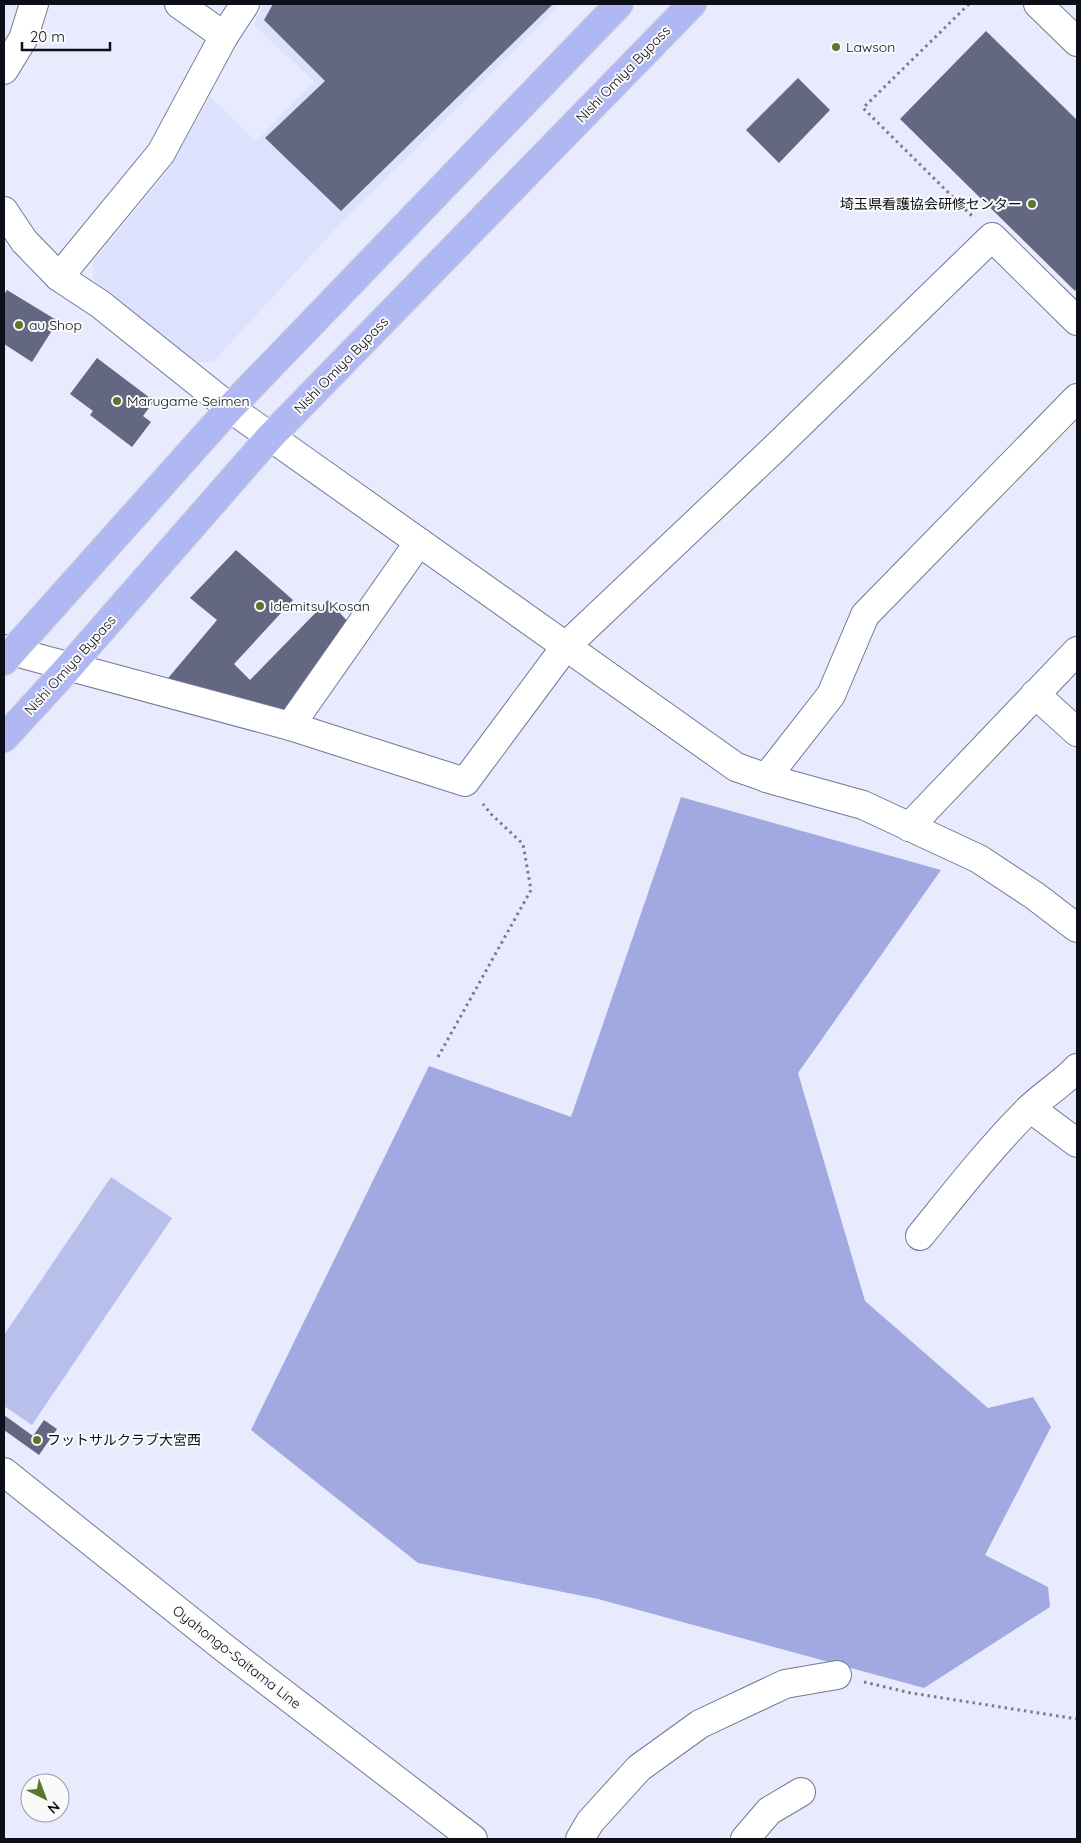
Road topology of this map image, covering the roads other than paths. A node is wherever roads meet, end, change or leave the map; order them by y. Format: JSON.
{"nodes":[{"id":1,"x":34,"y":4,"type":"edge"},
{"id":2,"x":180,"y":4,"type":"edge"},
{"id":3,"x":245,"y":4,"type":"edge"},
{"id":4,"x":619,"y":4,"type":"edge"},
{"id":5,"x":692,"y":4,"type":"edge"},
{"id":6,"x":1038,"y":4,"type":"edge"},
{"id":7,"x":13,"y":34,"type":"edge"},
{"id":8,"x":224,"y":36,"type":"junction"},
{"id":9,"x":1077,"y":42,"type":"edge"},
{"id":10,"x":4,"y":70,"type":"edge"},
{"id":11,"x":4,"y":211,"type":"edge"},
{"id":12,"x":59,"y":277,"type":"junction"},
{"id":13,"x":1077,"y":321,"type":"edge"},
{"id":14,"x":1077,"y":398,"type":"edge"},
{"id":15,"x":230,"y":408,"type":"junction"},
{"id":16,"x":270,"y":437,"type":"junction"},
{"id":17,"x":419,"y":542,"type":"junction"},
{"id":18,"x":566,"y":646,"type":"junction"},
{"id":19,"x":1077,"y":651,"type":"edge"},
{"id":20,"x":6,"y":654,"type":"edge"},
{"id":21,"x":69,"y":667,"type":"junction"},
{"id":22,"x":1035,"y":694,"type":"junction"},
{"id":23,"x":290,"y":726,"type":"junction"},
{"id":24,"x":1077,"y":732,"type":"edge"},
{"id":25,"x":4,"y":738,"type":"edge"},
{"id":26,"x":766,"y":778,"type":"junction"},
{"id":27,"x":909,"y":827,"type":"junction"},
{"id":28,"x":1077,"y":928,"type":"edge"},
{"id":29,"x":1077,"y":1068,"type":"edge"},
{"id":30,"x":1030,"y":1108,"type":"junction"},
{"id":31,"x":1077,"y":1143,"type":"edge"},
{"id":32,"x":920,"y":1236,"type":"dead end"},
{"id":33,"x":4,"y":1472,"type":"edge"},
{"id":34,"x":837,"y":1675,"type":"road end"},
{"id":35,"x":801,"y":1792,"type":"dead end"},
{"id":36,"x":473,"y":1839,"type":"edge"},
{"id":37,"x":580,"y":1839,"type":"edge"},
{"id":38,"x":745,"y":1839,"type":"edge"}],
"edges":[{"from":1,"to":7,"type":"street"},
{"from":2,"to":8,"type":"street"},
{"from":3,"to":8,"type":"street"},
{"from":4,"to":15,"type":"highway"},
{"from":5,"to":16,"type":"highway","name":"Nishi Omiya Bypass"},
{"from":6,"to":9,"type":"street"},
{"from":7,"to":10,"type":"street"},
{"from":8,"to":12,"type":"street"},
{"from":11,"to":12,"type":"street"},
{"from":12,"to":15,"type":"street"},
{"from":13,"to":18,"type":"street"},
{"from":14,"to":26,"type":"street"},
{"from":15,"to":16,"type":"street"},
{"from":15,"to":20,"type":"highway"},
{"from":16,"to":17,"type":"street"},
{"from":16,"to":21,"type":"highway","name":"Nishi Omiya Bypass"},
{"from":17,"to":18,"type":"street"},
{"from":17,"to":23,"type":"street"},
{"from":18,"to":23,"type":"street"},
{"from":18,"to":26,"type":"street"},
{"from":19,"to":22,"type":"street"},
{"from":20,"to":21,"type":"street"},
{"from":21,"to":23,"type":"street"},
{"from":21,"to":25,"type":"highway","name":"Nishi Omiya Bypass"},
{"from":22,"to":24,"type":"street"},
{"from":22,"to":27,"type":"street"},
{"from":26,"to":27,"type":"street"},
{"from":27,"to":28,"type":"street"},
{"from":29,"to":30,"type":"street"},
{"from":30,"to":31,"type":"street"},
{"from":30,"to":32,"type":"street"},
{"from":33,"to":36,"type":"street","name":"Oyahongo-Saitama Line"},
{"from":34,"to":37,"type":"street"},
{"from":35,"to":38,"type":"street"}]}
